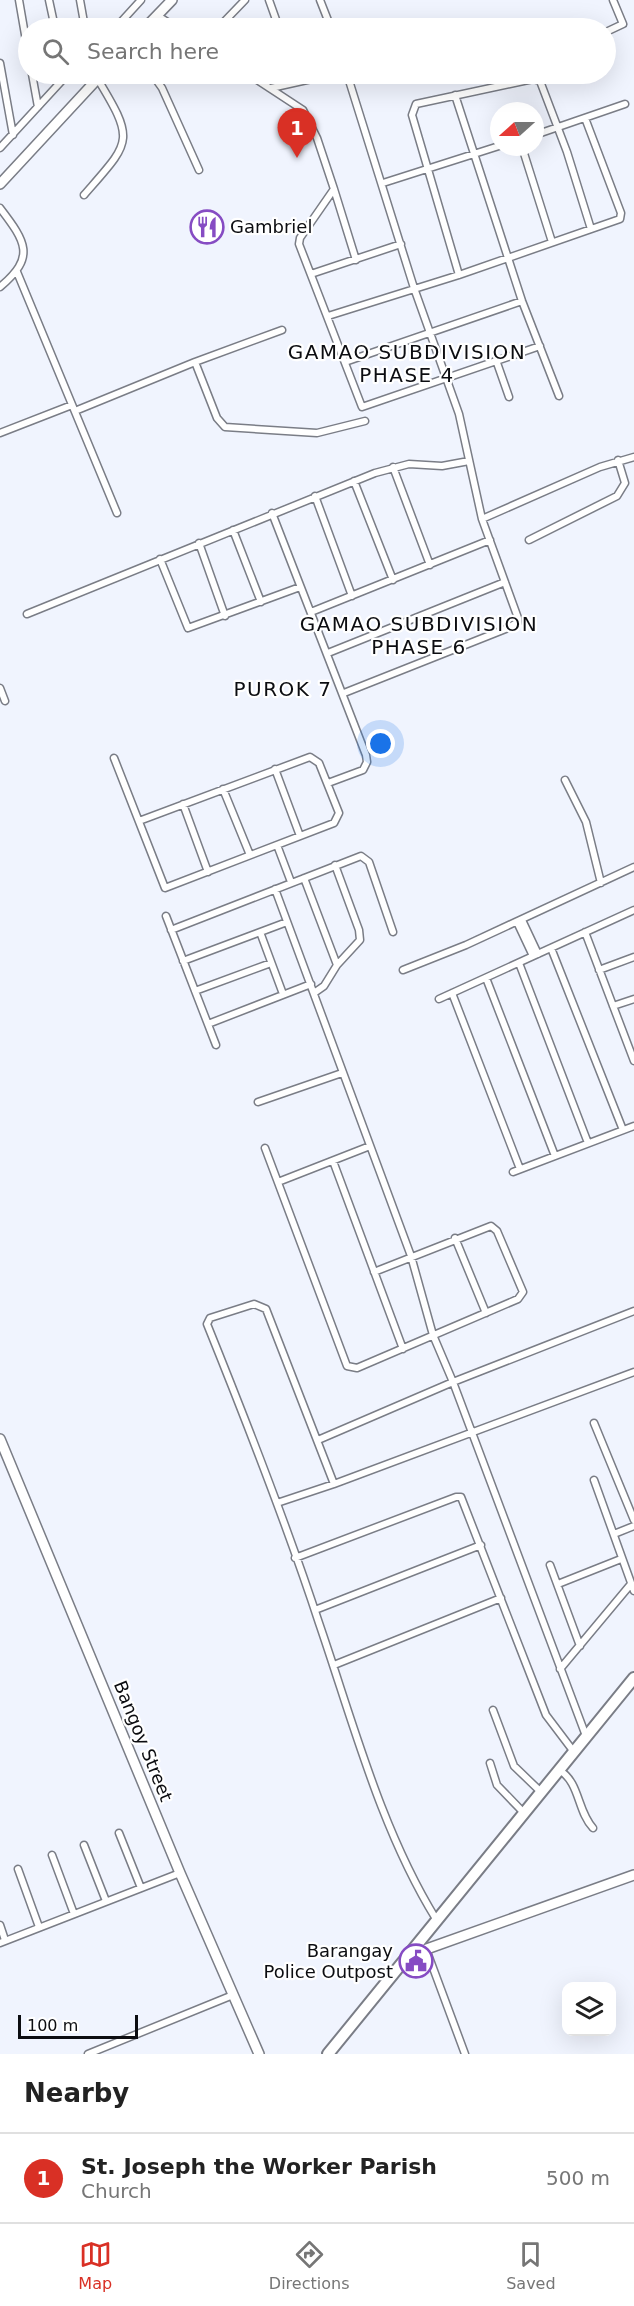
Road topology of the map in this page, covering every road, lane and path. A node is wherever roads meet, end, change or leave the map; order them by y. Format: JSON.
{"nodes":[{"id":1,"x":19,"y":0,"type":"edge"},
{"id":2,"x":49,"y":0,"type":"edge"},
{"id":3,"x":80,"y":0,"type":"edge"},
{"id":4,"x":141,"y":0,"type":"edge"},
{"id":5,"x":172,"y":0,"type":"edge"},
{"id":6,"x":245,"y":0,"type":"edge"},
{"id":7,"x":269,"y":0,"type":"edge"},
{"id":8,"x":320,"y":0,"type":"edge"},
{"id":9,"x":613,"y":0,"type":"edge"},
{"id":10,"x":158,"y":16,"type":"joint"},
{"id":11,"x":22,"y":18,"type":"edge"},
{"id":12,"x":53,"y":18,"type":"edge"},
{"id":13,"x":83,"y":18,"type":"edge"},
{"id":14,"x":125,"y":18,"type":"edge"},
{"id":15,"x":161,"y":18,"type":"edge"},
{"id":16,"x":228,"y":18,"type":"edge"},
{"id":17,"x":275,"y":18,"type":"edge"},
{"id":18,"x":327,"y":18,"type":"edge"},
{"id":19,"x":616,"y":27,"type":"edge"},
{"id":20,"x":0,"y":63,"type":"edge"},
{"id":21,"x":35,"y":84,"type":"edge"},
{"id":22,"x":58,"y":84,"type":"edge"},
{"id":23,"x":92,"y":84,"type":"edge"},
{"id":24,"x":103,"y":84,"type":"edge"},
{"id":25,"x":159,"y":84,"type":"edge"},
{"id":26,"x":264,"y":84,"type":"edge"},
{"id":27,"x":280,"y":84,"type":"edge"},
{"id":28,"x":349,"y":84,"type":"edge"},
{"id":29,"x":515,"y":84,"type":"edge"},
{"id":30,"x":543,"y":84,"type":"edge"},
{"id":31,"x":271,"y":88,"type":"junction"},
{"id":32,"x":455,"y":95,"type":"junction"},
{"id":33,"x":625,"y":104,"type":"dead end"},
{"id":34,"x":39,"y":107,"type":"junction"},
{"id":35,"x":585,"y":118,"type":"junction"},
{"id":36,"x":559,"y":127,"type":"junction"},
{"id":37,"x":544,"y":132,"type":"edge"},
{"id":38,"x":13,"y":135,"type":"junction"},
{"id":39,"x":0,"y":147,"type":"edge"},
{"id":40,"x":490,"y":149,"type":"edge"},
{"id":41,"x":473,"y":154,"type":"junction"},
{"id":42,"x":525,"y":156,"type":"edge"},
{"id":43,"x":199,"y":170,"type":"dead end"},
{"id":44,"x":429,"y":170,"type":"junction"},
{"id":45,"x":383,"y":183,"type":"junction"},
{"id":46,"x":0,"y":184,"type":"edge"},
{"id":47,"x":334,"y":189,"type":"junction"},
{"id":48,"x":84,"y":195,"type":"dead end"},
{"id":49,"x":0,"y":208,"type":"edge"},
{"id":50,"x":591,"y":229,"type":"junction"},
{"id":51,"x":552,"y":242,"type":"junction"},
{"id":52,"x":401,"y":244,"type":"junction"},
{"id":53,"x":508,"y":258,"type":"junction"},
{"id":54,"x":356,"y":260,"type":"junction"},
{"id":55,"x":17,"y":272,"type":"junction"},
{"id":56,"x":311,"y":274,"type":"junction"},
{"id":57,"x":459,"y":276,"type":"junction"},
{"id":58,"x":0,"y":288,"type":"edge"},
{"id":59,"x":414,"y":288,"type":"junction"},
{"id":60,"x":522,"y":301,"type":"junction"},
{"id":61,"x":328,"y":316,"type":"junction"},
{"id":62,"x":282,"y":330,"type":"dead end"},
{"id":63,"x":432,"y":333,"type":"junction"},
{"id":64,"x":540,"y":346,"type":"junction"},
{"id":65,"x":496,"y":360,"type":"junction"},
{"id":66,"x":195,"y":362,"type":"junction"},
{"id":67,"x":345,"y":362,"type":"junction"},
{"id":68,"x":448,"y":378,"type":"junction"},
{"id":69,"x":559,"y":396,"type":"dead end"},
{"id":70,"x":509,"y":397,"type":"dead end"},
{"id":71,"x":74,"y":408,"type":"junction"},
{"id":72,"x":365,"y":421,"type":"dead end"},
{"id":73,"x":0,"y":434,"type":"edge"},
{"id":74,"x":634,"y":457,"type":"edge"},
{"id":75,"x":618,"y":460,"type":"junction"},
{"id":76,"x":469,"y":461,"type":"junction"},
{"id":77,"x":393,"y":467,"type":"junction"},
{"id":78,"x":354,"y":481,"type":"junction"},
{"id":79,"x":315,"y":496,"type":"junction"},
{"id":80,"x":117,"y":513,"type":"dead end"},
{"id":81,"x":272,"y":513,"type":"junction"},
{"id":82,"x":482,"y":519,"type":"junction"},
{"id":83,"x":233,"y":530,"type":"junction"},
{"id":84,"x":490,"y":540,"type":"junction"},
{"id":85,"x":529,"y":540,"type":"dead end"},
{"id":86,"x":199,"y":543,"type":"junction"},
{"id":87,"x":160,"y":559,"type":"junction"},
{"id":88,"x":430,"y":565,"type":"junction"},
{"id":89,"x":393,"y":580,"type":"junction"},
{"id":90,"x":505,"y":582,"type":"junction"},
{"id":91,"x":300,"y":587,"type":"junction"},
{"id":92,"x":352,"y":596,"type":"junction"},
{"id":93,"x":261,"y":602,"type":"junction"},
{"id":94,"x":310,"y":612,"type":"junction"},
{"id":95,"x":27,"y":614,"type":"dead end"},
{"id":96,"x":225,"y":616,"type":"junction"},
{"id":97,"x":328,"y":653,"type":"junction"},
{"id":98,"x":0,"y":688,"type":"edge"},
{"id":99,"x":344,"y":693,"type":"junction"},
{"id":100,"x":5,"y":701,"type":"dead end"},
{"id":101,"x":114,"y":758,"type":"dead end"},
{"id":102,"x":275,"y":769,"type":"junction"},
{"id":103,"x":565,"y":780,"type":"dead end"},
{"id":104,"x":328,"y":783,"type":"junction"},
{"id":105,"x":223,"y":789,"type":"junction"},
{"id":106,"x":183,"y":804,"type":"junction"},
{"id":107,"x":139,"y":821,"type":"junction"},
{"id":108,"x":300,"y":836,"type":"junction"},
{"id":109,"x":277,"y":845,"type":"junction"},
{"id":110,"x":250,"y":855,"type":"junction"},
{"id":111,"x":335,"y":865,"type":"junction"},
{"id":112,"x":634,"y":867,"type":"edge"},
{"id":113,"x":208,"y":872,"type":"junction"},
{"id":114,"x":303,"y":878,"type":"junction"},
{"id":115,"x":291,"y":882,"type":"junction"},
{"id":116,"x":601,"y":883,"type":"junction"},
{"id":117,"x":275,"y":889,"type":"junction"},
{"id":118,"x":634,"y":910,"type":"edge"},
{"id":119,"x":166,"y":916,"type":"dead end"},
{"id":120,"x":520,"y":921,"type":"junction"},
{"id":121,"x":287,"y":922,"type":"junction"},
{"id":122,"x":171,"y":930,"type":"junction"},
{"id":123,"x":260,"y":932,"type":"junction"},
{"id":124,"x":393,"y":932,"type":"dead end"},
{"id":125,"x":585,"y":932,"type":"junction"},
{"id":126,"x":551,"y":948,"type":"junction"},
{"id":127,"x":535,"y":955,"type":"junction"},
{"id":128,"x":634,"y":957,"type":"edge"},
{"id":129,"x":183,"y":961,"type":"junction"},
{"id":130,"x":271,"y":963,"type":"junction"},
{"id":131,"x":519,"y":963,"type":"junction"},
{"id":132,"x":337,"y":965,"type":"junction"},
{"id":133,"x":403,"y":970,"type":"dead end"},
{"id":134,"x":599,"y":970,"type":"junction"},
{"id":135,"x":486,"y":978,"type":"junction"},
{"id":136,"x":311,"y":984,"type":"junction"},
{"id":137,"x":195,"y":991,"type":"junction"},
{"id":138,"x":314,"y":993,"type":"junction"},
{"id":139,"x":452,"y":993,"type":"junction"},
{"id":140,"x":284,"y":994,"type":"junction"},
{"id":141,"x":438,"y":999,"type":"dead end"},
{"id":142,"x":634,"y":999,"type":"edge"},
{"id":143,"x":613,"y":1006,"type":"junction"},
{"id":144,"x":208,"y":1024,"type":"junction"},
{"id":145,"x":631,"y":1042,"type":"edge"},
{"id":146,"x":216,"y":1045,"type":"dead end"},
{"id":147,"x":634,"y":1061,"type":"edge"},
{"id":148,"x":342,"y":1073,"type":"junction"},
{"id":149,"x":258,"y":1102,"type":"dead end"},
{"id":150,"x":634,"y":1126,"type":"edge"},
{"id":151,"x":623,"y":1130,"type":"junction"},
{"id":152,"x":588,"y":1143,"type":"junction"},
{"id":153,"x":370,"y":1146,"type":"junction"},
{"id":154,"x":265,"y":1149,"type":"dead end"},
{"id":155,"x":555,"y":1156,"type":"junction"},
{"id":156,"x":333,"y":1161,"type":"junction"},
{"id":157,"x":278,"y":1182,"type":"junction"},
{"id":158,"x":455,"y":1238,"type":"junction"},
{"id":159,"x":411,"y":1256,"type":"junction"},
{"id":160,"x":374,"y":1272,"type":"junction"},
{"id":161,"x":634,"y":1311,"type":"edge"},
{"id":162,"x":486,"y":1313,"type":"junction"},
{"id":163,"x":433,"y":1335,"type":"junction"},
{"id":164,"x":403,"y":1348,"type":"junction"},
{"id":165,"x":634,"y":1372,"type":"edge"},
{"id":166,"x":453,"y":1382,"type":"junction"},
{"id":167,"x":594,"y":1423,"type":"dead end"},
{"id":168,"x":472,"y":1433,"type":"junction"},
{"id":169,"x":0,"y":1439,"type":"edge"},
{"id":170,"x":318,"y":1440,"type":"junction"},
{"id":171,"x":594,"y":1480,"type":"dead end"},
{"id":172,"x":334,"y":1484,"type":"junction"},
{"id":173,"x":277,"y":1503,"type":"junction"},
{"id":174,"x":634,"y":1520,"type":"edge"},
{"id":175,"x":634,"y":1526,"type":"edge"},
{"id":176,"x":614,"y":1534,"type":"junction"},
{"id":177,"x":481,"y":1545,"type":"junction"},
{"id":178,"x":295,"y":1558,"type":"junction"},
{"id":179,"x":621,"y":1559,"type":"junction"},
{"id":180,"x":550,"y":1565,"type":"dead end"},
{"id":181,"x":558,"y":1584,"type":"junction"},
{"id":182,"x":633,"y":1588,"type":"edge"},
{"id":183,"x":501,"y":1598,"type":"junction"},
{"id":184,"x":315,"y":1610,"type":"junction"},
{"id":185,"x":580,"y":1646,"type":"junction"},
{"id":186,"x":334,"y":1665,"type":"junction"},
{"id":187,"x":560,"y":1669,"type":"junction"},
{"id":188,"x":634,"y":1678,"type":"edge"},
{"id":189,"x":493,"y":1710,"type":"dead end"},
{"id":190,"x":586,"y":1737,"type":"junction"},
{"id":191,"x":574,"y":1752,"type":"junction"},
{"id":192,"x":490,"y":1762,"type":"dead end"},
{"id":193,"x":559,"y":1770,"type":"junction"},
{"id":194,"x":541,"y":1792,"type":"junction"},
{"id":195,"x":524,"y":1813,"type":"junction"},
{"id":196,"x":593,"y":1828,"type":"dead end"},
{"id":197,"x":119,"y":1833,"type":"dead end"},
{"id":198,"x":84,"y":1845,"type":"dead end"},
{"id":199,"x":52,"y":1855,"type":"dead end"},
{"id":200,"x":18,"y":1869,"type":"dead end"},
{"id":201,"x":180,"y":1873,"type":"junction"},
{"id":202,"x":634,"y":1875,"type":"edge"},
{"id":203,"x":141,"y":1888,"type":"junction"},
{"id":204,"x":105,"y":1901,"type":"junction"},
{"id":205,"x":74,"y":1914,"type":"junction"},
{"id":206,"x":436,"y":1919,"type":"junction"},
{"id":207,"x":0,"y":1925,"type":"edge"},
{"id":208,"x":39,"y":1927,"type":"junction"},
{"id":209,"x":3,"y":1942,"type":"edge"},
{"id":210,"x":426,"y":1949,"type":"junction"},
{"id":211,"x":407,"y":1956,"type":"junction"},
{"id":212,"x":233,"y":1995,"type":"junction"},
{"id":213,"x":88,"y":2054,"type":"edge"},
{"id":214,"x":259,"y":2054,"type":"edge"},
{"id":215,"x":328,"y":2054,"type":"edge"},
{"id":216,"x":465,"y":2054,"type":"edge"}],
"edges":[{"from":1,"to":11,"type":"street"},
{"from":2,"to":12,"type":"street"},
{"from":3,"to":13,"type":"street"},
{"from":4,"to":14,"type":"street"},
{"from":5,"to":10,"type":"main road"},
{"from":6,"to":16,"type":"street"},
{"from":7,"to":17,"type":"street"},
{"from":8,"to":18,"type":"street"},
{"from":9,"to":19,"type":"street"},
{"from":10,"to":15,"type":"street"},
{"from":20,"to":38,"type":"street"},
{"from":21,"to":34,"type":"street"},
{"from":22,"to":34,"type":"street"},
{"from":23,"to":46,"type":"main road"},
{"from":24,"to":48,"type":"street"},
{"from":25,"to":43,"type":"street"},
{"from":26,"to":31,"type":"street"},
{"from":27,"to":31,"type":"street"},
{"from":28,"to":45,"type":"street"},
{"from":29,"to":32,"type":"street"},
{"from":30,"to":36,"type":"street"},
{"from":31,"to":47,"type":"street"},
{"from":32,"to":41,"type":"street"},
{"from":32,"to":44,"type":"street"},
{"from":33,"to":35,"type":"street"},
{"from":34,"to":38,"type":"street"},
{"from":35,"to":36,"type":"street"},
{"from":35,"to":50,"type":"street"},
{"from":36,"to":37,"type":"street"},
{"from":36,"to":50,"type":"street"},
{"from":38,"to":39,"type":"street"},
{"from":40,"to":41,"type":"street"},
{"from":41,"to":44,"type":"street"},
{"from":41,"to":53,"type":"street"},
{"from":42,"to":51,"type":"street"},
{"from":44,"to":45,"type":"street"},
{"from":44,"to":57,"type":"street"},
{"from":45,"to":52,"type":"street"},
{"from":47,"to":54,"type":"street"},
{"from":47,"to":56,"type":"street"},
{"from":49,"to":55,"type":"street"},
{"from":50,"to":51,"type":"street"},
{"from":51,"to":53,"type":"street"},
{"from":52,"to":54,"type":"street"},
{"from":52,"to":59,"type":"street"},
{"from":53,"to":57,"type":"street"},
{"from":53,"to":60,"type":"street"},
{"from":54,"to":56,"type":"street"},
{"from":55,"to":58,"type":"street"},
{"from":55,"to":71,"type":"street"},
{"from":56,"to":61,"type":"street"},
{"from":57,"to":59,"type":"street"},
{"from":59,"to":61,"type":"street"},
{"from":59,"to":63,"type":"street"},
{"from":60,"to":63,"type":"street"},
{"from":60,"to":64,"type":"street"},
{"from":61,"to":67,"type":"street"},
{"from":62,"to":66,"type":"street"},
{"from":63,"to":67,"type":"street"},
{"from":63,"to":68,"type":"street"},
{"from":64,"to":65,"type":"street"},
{"from":64,"to":69,"type":"street"},
{"from":65,"to":68,"type":"street"},
{"from":65,"to":70,"type":"street"},
{"from":66,"to":71,"type":"street"},
{"from":66,"to":72,"type":"street"},
{"from":67,"to":68,"type":"street"},
{"from":68,"to":76,"type":"street"},
{"from":71,"to":73,"type":"street"},
{"from":71,"to":80,"type":"street"},
{"from":74,"to":75,"type":"street"},
{"from":75,"to":82,"type":"street"},
{"from":75,"to":85,"type":"street"},
{"from":76,"to":77,"type":"street"},
{"from":76,"to":82,"type":"street"},
{"from":77,"to":78,"type":"street"},
{"from":77,"to":88,"type":"street"},
{"from":78,"to":79,"type":"street"},
{"from":78,"to":89,"type":"street"},
{"from":79,"to":81,"type":"street"},
{"from":79,"to":92,"type":"street"},
{"from":81,"to":83,"type":"street"},
{"from":81,"to":91,"type":"street"},
{"from":82,"to":84,"type":"street"},
{"from":83,"to":86,"type":"street"},
{"from":83,"to":93,"type":"street"},
{"from":84,"to":88,"type":"street"},
{"from":84,"to":90,"type":"street"},
{"from":86,"to":87,"type":"street"},
{"from":86,"to":96,"type":"street"},
{"from":87,"to":95,"type":"street"},
{"from":87,"to":96,"type":"street"},
{"from":88,"to":89,"type":"street"},
{"from":89,"to":92,"type":"street"},
{"from":90,"to":97,"type":"street"},
{"from":90,"to":99,"type":"street"},
{"from":91,"to":93,"type":"street"},
{"from":91,"to":94,"type":"street"},
{"from":92,"to":94,"type":"street"},
{"from":93,"to":96,"type":"street"},
{"from":94,"to":97,"type":"street"},
{"from":97,"to":99,"type":"street"},
{"from":98,"to":100,"type":"street"},
{"from":99,"to":104,"type":"street"},
{"from":101,"to":107,"type":"street"},
{"from":102,"to":104,"type":"street"},
{"from":102,"to":105,"type":"street"},
{"from":102,"to":108,"type":"street"},
{"from":103,"to":116,"type":"street"},
{"from":104,"to":108,"type":"street"},
{"from":105,"to":106,"type":"street"},
{"from":105,"to":110,"type":"street"},
{"from":106,"to":107,"type":"street"},
{"from":106,"to":113,"type":"street"},
{"from":107,"to":113,"type":"street"},
{"from":108,"to":109,"type":"street"},
{"from":109,"to":110,"type":"street"},
{"from":109,"to":115,"type":"street"},
{"from":110,"to":113,"type":"street"},
{"from":111,"to":114,"type":"street"},
{"from":111,"to":124,"type":"street"},
{"from":111,"to":132,"type":"street"},
{"from":112,"to":116,"type":"street"},
{"from":114,"to":115,"type":"street"},
{"from":114,"to":132,"type":"street"},
{"from":115,"to":117,"type":"street"},
{"from":116,"to":120,"type":"street"},
{"from":117,"to":121,"type":"street"},
{"from":117,"to":122,"type":"street"},
{"from":118,"to":125,"type":"street"},
{"from":119,"to":122,"type":"street"},
{"from":120,"to":127,"type":"street"},
{"from":120,"to":133,"type":"street"},
{"from":121,"to":123,"type":"street"},
{"from":121,"to":136,"type":"street"},
{"from":122,"to":129,"type":"street"},
{"from":123,"to":129,"type":"street"},
{"from":123,"to":130,"type":"street"},
{"from":125,"to":126,"type":"street"},
{"from":125,"to":134,"type":"street"},
{"from":126,"to":127,"type":"street"},
{"from":126,"to":151,"type":"street"},
{"from":127,"to":131,"type":"street"},
{"from":128,"to":134,"type":"street"},
{"from":129,"to":137,"type":"street"},
{"from":130,"to":137,"type":"street"},
{"from":130,"to":140,"type":"street"},
{"from":131,"to":135,"type":"street"},
{"from":131,"to":152,"type":"street"},
{"from":132,"to":138,"type":"street"},
{"from":134,"to":143,"type":"street"},
{"from":135,"to":139,"type":"street"},
{"from":135,"to":155,"type":"street"},
{"from":136,"to":138,"type":"street"},
{"from":136,"to":140,"type":"street"},
{"from":137,"to":144,"type":"street"},
{"from":138,"to":148,"type":"street"},
{"from":139,"to":141,"type":"street"},
{"from":139,"to":155,"type":"street"},
{"from":140,"to":144,"type":"street"},
{"from":142,"to":143,"type":"street"},
{"from":143,"to":145,"type":"street"},
{"from":144,"to":146,"type":"street"},
{"from":145,"to":147,"type":"street"},
{"from":148,"to":149,"type":"street"},
{"from":148,"to":153,"type":"street"},
{"from":150,"to":151,"type":"street"},
{"from":151,"to":152,"type":"street"},
{"from":152,"to":155,"type":"street"},
{"from":153,"to":156,"type":"street"},
{"from":153,"to":159,"type":"street"},
{"from":154,"to":157,"type":"street"},
{"from":156,"to":157,"type":"street"},
{"from":156,"to":160,"type":"street"},
{"from":157,"to":164,"type":"street"},
{"from":158,"to":159,"type":"street"},
{"from":158,"to":162,"type":"street"},
{"from":158,"to":162,"type":"street"},
{"from":159,"to":160,"type":"street"},
{"from":159,"to":163,"type":"street"},
{"from":160,"to":164,"type":"street"},
{"from":161,"to":166,"type":"street"},
{"from":162,"to":163,"type":"street"},
{"from":163,"to":164,"type":"street"},
{"from":163,"to":166,"type":"street"},
{"from":165,"to":168,"type":"street"},
{"from":166,"to":168,"type":"street"},
{"from":166,"to":170,"type":"street"},
{"from":167,"to":174,"type":"street"},
{"from":168,"to":172,"type":"street"},
{"from":168,"to":187,"type":"street"},
{"from":169,"to":201,"type":"main road","name":"Bangoy Street"},
{"from":170,"to":172,"type":"street"},
{"from":170,"to":173,"type":"street"},
{"from":171,"to":176,"type":"street"},
{"from":172,"to":173,"type":"street"},
{"from":173,"to":178,"type":"street"},
{"from":175,"to":176,"type":"street"},
{"from":176,"to":179,"type":"street"},
{"from":177,"to":178,"type":"street"},
{"from":177,"to":183,"type":"street"},
{"from":177,"to":184,"type":"street"},
{"from":178,"to":184,"type":"street"},
{"from":179,"to":181,"type":"street"},
{"from":179,"to":182,"type":"street"},
{"from":180,"to":181,"type":"street"},
{"from":181,"to":185,"type":"street"},
{"from":182,"to":185,"type":"street"},
{"from":183,"to":186,"type":"street"},
{"from":183,"to":191,"type":"street"},
{"from":184,"to":186,"type":"street"},
{"from":185,"to":187,"type":"street"},
{"from":186,"to":206,"type":"street"},
{"from":187,"to":190,"type":"street"},
{"from":188,"to":190,"type":"main road"},
{"from":189,"to":194,"type":"street"},
{"from":190,"to":191,"type":"main road"},
{"from":191,"to":193,"type":"main road"},
{"from":192,"to":195,"type":"street"},
{"from":193,"to":194,"type":"main road"},
{"from":193,"to":196,"type":"street"},
{"from":194,"to":195,"type":"main road"},
{"from":195,"to":206,"type":"main road"},
{"from":197,"to":203,"type":"street"},
{"from":198,"to":204,"type":"street"},
{"from":199,"to":205,"type":"street"},
{"from":200,"to":208,"type":"street"},
{"from":201,"to":203,"type":"street"},
{"from":201,"to":212,"type":"main road","name":"Bangoy Street"},
{"from":202,"to":210,"type":"main road"},
{"from":203,"to":204,"type":"street"},
{"from":204,"to":205,"type":"street"},
{"from":205,"to":208,"type":"street"},
{"from":206,"to":211,"type":"main road"},
{"from":207,"to":209,"type":"street"},
{"from":208,"to":209,"type":"street"},
{"from":210,"to":211,"type":"main road"},
{"from":210,"to":216,"type":"street"},
{"from":211,"to":215,"type":"main road"},
{"from":212,"to":213,"type":"street"},
{"from":212,"to":214,"type":"main road","name":"Bangoy Street"}]}
